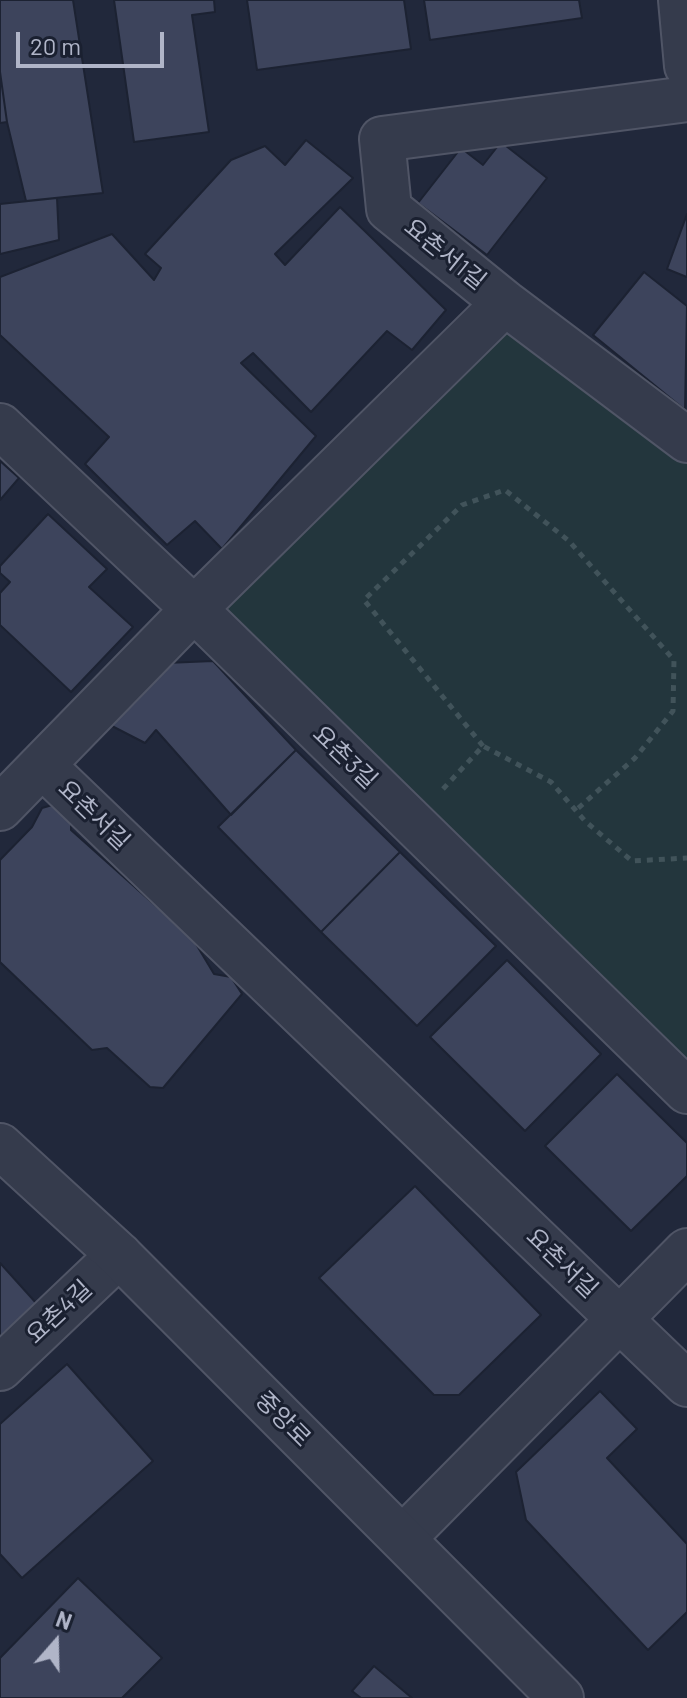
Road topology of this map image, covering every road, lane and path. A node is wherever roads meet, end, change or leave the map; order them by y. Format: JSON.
{"nodes":[{"id":1,"x":681,"y":0,"type":"edge"},
{"id":2,"x":687,"y":66,"type":"edge"},
{"id":3,"x":687,"y":99,"type":"edge"},
{"id":4,"x":505,"y":303,"type":"junction"},
{"id":5,"x":0,"y":426,"type":"edge"},
{"id":6,"x":687,"y":440,"type":"edge"},
{"id":7,"x":194,"y":609,"type":"junction"},
{"id":8,"x":483,"y":746,"type":"junction"},
{"id":9,"x":42,"y":765,"type":"junction"},
{"id":10,"x":0,"y":808,"type":"edge"},
{"id":11,"x":576,"y":810,"type":"junction"},
{"id":12,"x":412,"y":822,"type":"junction"},
{"id":13,"x":687,"y":858,"type":"edge"},
{"id":14,"x":687,"y":1091,"type":"edge"},
{"id":15,"x":0,"y":1146,"type":"edge"},
{"id":16,"x":687,"y":1251,"type":"edge"},
{"id":17,"x":119,"y":1255,"type":"junction"},
{"id":18,"x":619,"y":1317,"type":"junction"},
{"id":19,"x":0,"y":1368,"type":"edge"},
{"id":20,"x":687,"y":1384,"type":"edge"},
{"id":21,"x":403,"y":1538,"type":"junction"},
{"id":22,"x":561,"y":1698,"type":"edge"}],
"edges":[{"from":1,"to":2,"type":"street"},
{"from":3,"to":4,"type":"street","name":"요촌서1길"},
{"from":4,"to":6,"type":"street","name":"요촌서1길"},
{"from":4,"to":7,"type":"street","name":"요촌서길"},
{"from":5,"to":7,"type":"street","name":"요촌3길"},
{"from":7,"to":9,"type":"street","name":"요촌서길"},
{"from":7,"to":12,"type":"street","name":"요촌3길"},
{"from":8,"to":11,"type":"path"},
{"from":8,"to":11,"type":"path"},
{"from":8,"to":12,"type":"path"},
{"from":9,"to":10,"type":"street"},
{"from":9,"to":18,"type":"street","name":"요촌서길"},
{"from":11,"to":13,"type":"path"},
{"from":12,"to":14,"type":"street","name":"요촌3길"},
{"from":15,"to":17,"type":"street","name":"중앙로"},
{"from":16,"to":18,"type":"street","name":"요촌서길"},
{"from":17,"to":19,"type":"street","name":"요촌4길"},
{"from":17,"to":21,"type":"street","name":"중앙로"},
{"from":18,"to":20,"type":"street","name":"요촌서길"},
{"from":18,"to":21,"type":"street","name":"요촌서길"},
{"from":21,"to":22,"type":"street","name":"중앙로"}]}
